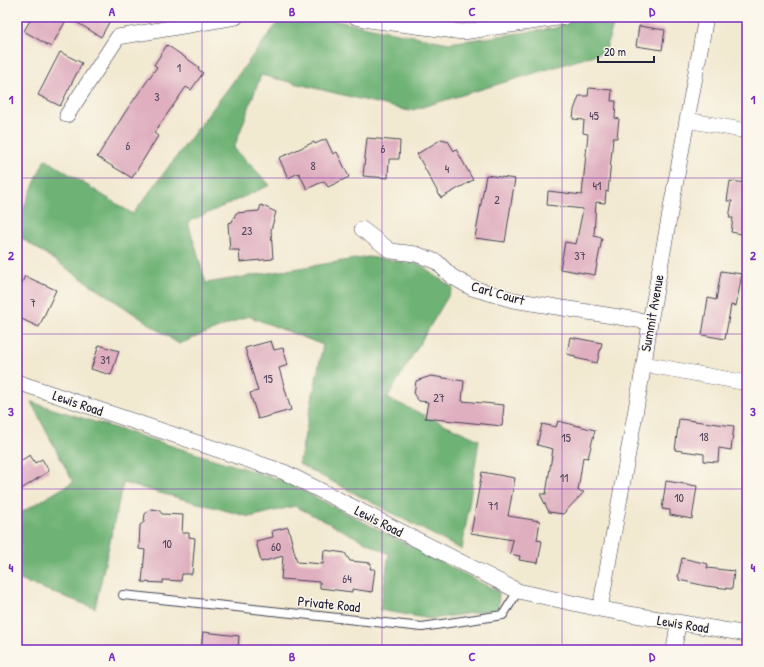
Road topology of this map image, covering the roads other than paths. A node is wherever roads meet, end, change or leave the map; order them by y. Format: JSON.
{"nodes":[{"id":1,"x":236,"y":17,"type":"edge"},
{"id":2,"x":356,"y":17,"type":"edge"},
{"id":3,"x":564,"y":17,"type":"edge"},
{"id":4,"x":706,"y":17,"type":"edge"},
{"id":5,"x":67,"y":115,"type":"dead end"},
{"id":6,"x":687,"y":120,"type":"junction"},
{"id":7,"x":747,"y":131,"type":"edge"},
{"id":8,"x":362,"y":229,"type":"dead end"},
{"id":9,"x":650,"y":322,"type":"junction"},
{"id":10,"x":644,"y":364,"type":"junction"},
{"id":11,"x":17,"y":382,"type":"edge"},
{"id":12,"x":747,"y":382,"type":"edge"},
{"id":13,"x":518,"y":591,"type":"junction"},
{"id":14,"x":123,"y":595,"type":"dead end"},
{"id":15,"x":600,"y":610,"type":"junction"},
{"id":16,"x":678,"y":623,"type":"junction"},
{"id":17,"x":747,"y":634,"type":"edge"},
{"id":18,"x":674,"y":650,"type":"edge"}],
"edges":[{"from":1,"to":5,"type":"street"},
{"from":2,"to":3,"type":"street"},
{"from":4,"to":6,"type":"street","name":"Summit Avenue"},
{"from":6,"to":7,"type":"street"},
{"from":6,"to":9,"type":"street","name":"Summit Avenue"},
{"from":8,"to":9,"type":"street","name":"Carl Court"},
{"from":9,"to":10,"type":"street","name":"Summit Avenue"},
{"from":10,"to":12,"type":"street"},
{"from":10,"to":15,"type":"street","name":"Summit Avenue"},
{"from":11,"to":13,"type":"street","name":"Lewis Road"},
{"from":13,"to":14,"type":"lane","name":"Private Road"},
{"from":13,"to":15,"type":"street","name":"Lewis Road"},
{"from":15,"to":16,"type":"street","name":"Lewis Road"},
{"from":16,"to":17,"type":"street","name":"Lewis Road"},
{"from":16,"to":18,"type":"street"}]}
